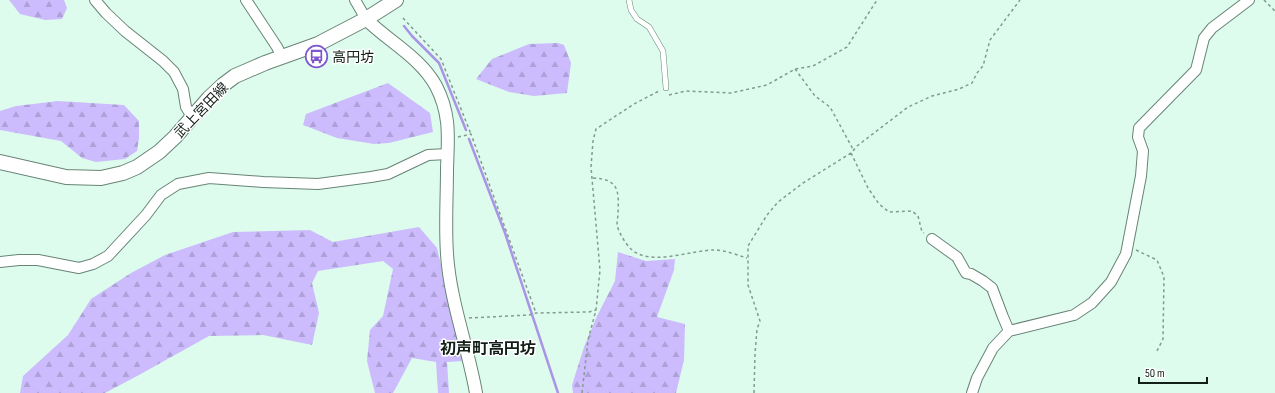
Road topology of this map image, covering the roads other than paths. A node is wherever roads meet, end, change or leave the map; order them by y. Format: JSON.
{"nodes":[{"id":1,"x":95,"y":0,"type":"edge"},
{"id":2,"x":246,"y":0,"type":"edge"},
{"id":3,"x":355,"y":0,"type":"edge"},
{"id":4,"x":396,"y":0,"type":"edge"},
{"id":5,"x":630,"y":0,"type":"edge"},
{"id":6,"x":1249,"y":0,"type":"edge"},
{"id":7,"x":366,"y":19,"type":"junction"},
{"id":8,"x":282,"y":57,"type":"junction"},
{"id":9,"x":666,"y":88,"type":"road end"},
{"id":10,"x":192,"y":117,"type":"junction"},
{"id":11,"x":448,"y":154,"type":"junction"},
{"id":12,"x":0,"y":162,"type":"edge"},
{"id":13,"x":932,"y":239,"type":"road end"},
{"id":14,"x":0,"y":262,"type":"edge"},
{"id":15,"x":1009,"y":331,"type":"junction"},
{"id":16,"x":476,"y":393,"type":"edge"},
{"id":17,"x":972,"y":393,"type":"edge"}],
"edges":[{"from":1,"to":10,"type":"street"},
{"from":2,"to":8,"type":"street"},
{"from":3,"to":7,"type":"street"},
{"from":4,"to":7,"type":"main road","name":"武上宮田線"},
{"from":5,"to":9,"type":"lane"},
{"from":6,"to":15,"type":"street"},
{"from":7,"to":8,"type":"main road","name":"武上宮田線"},
{"from":7,"to":11,"type":"street"},
{"from":8,"to":10,"type":"main road","name":"武上宮田線"},
{"from":10,"to":12,"type":"main road","name":"武上宮田線"},
{"from":11,"to":14,"type":"street"},
{"from":11,"to":16,"type":"street"},
{"from":13,"to":15,"type":"street"},
{"from":15,"to":17,"type":"street"}]}
